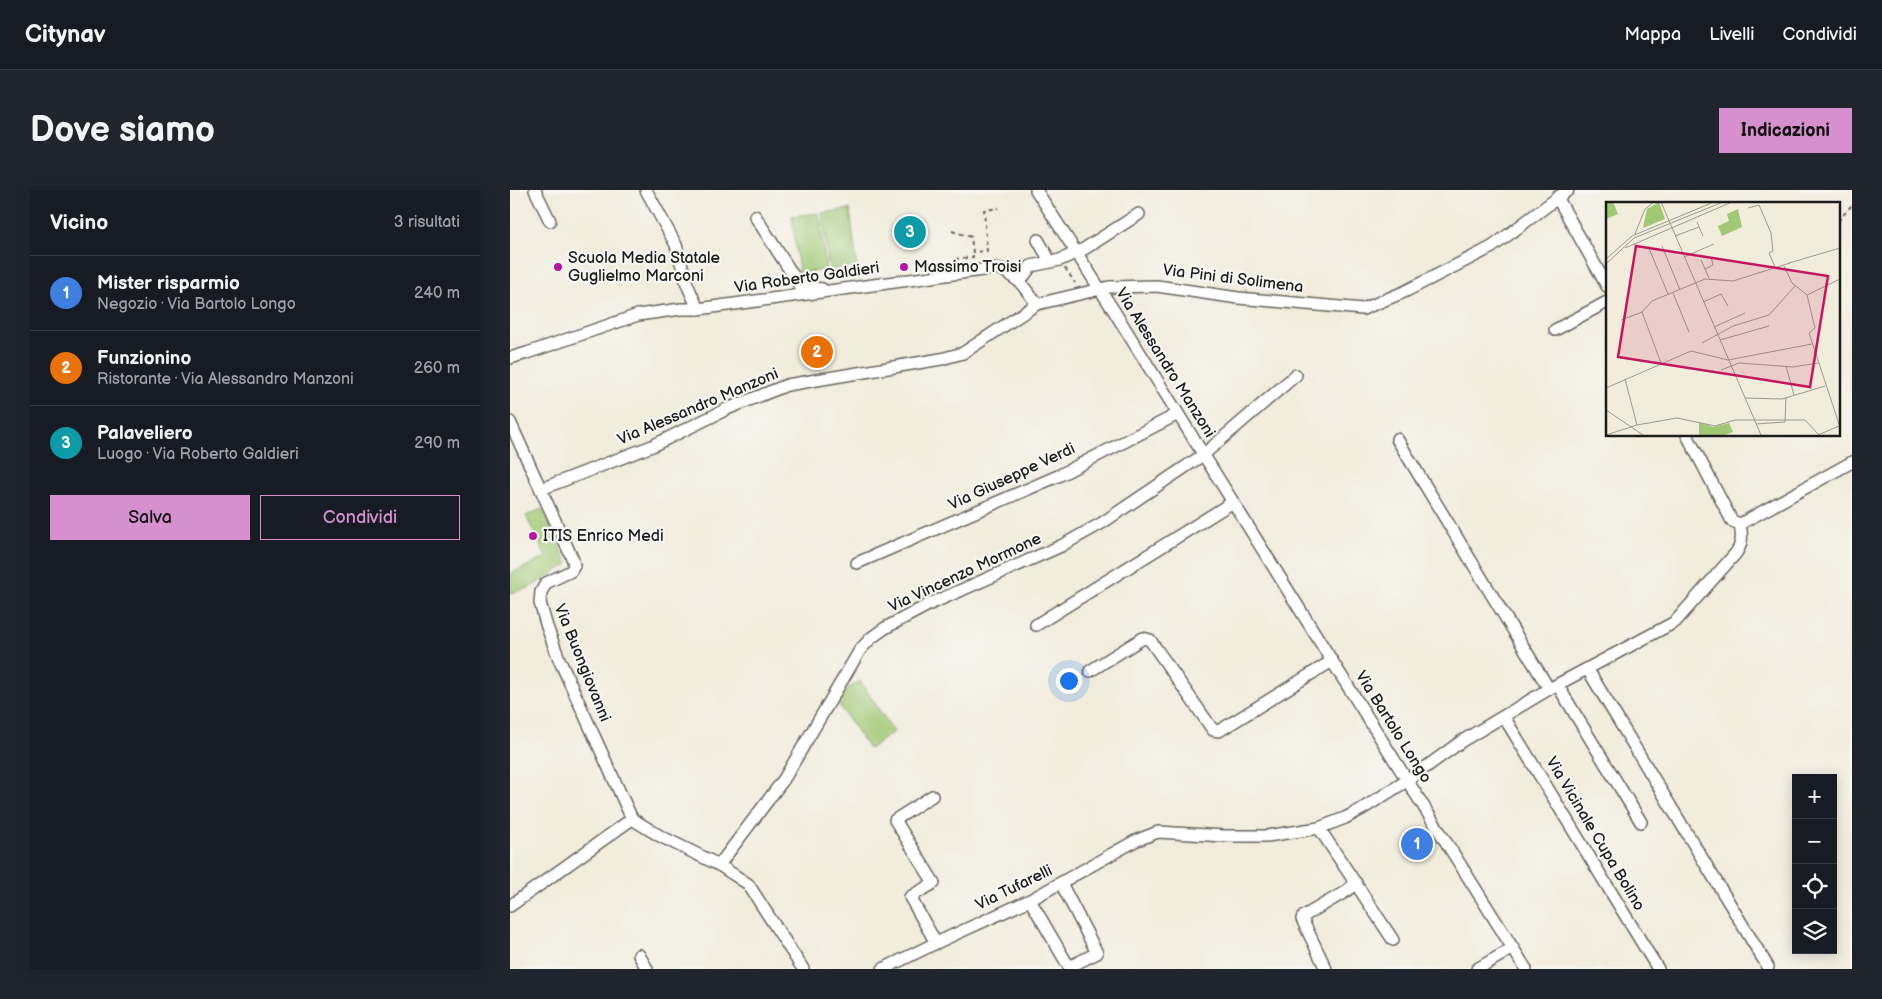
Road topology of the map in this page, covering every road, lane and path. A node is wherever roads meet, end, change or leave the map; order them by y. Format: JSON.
{"nodes":[{"id":1,"x":535,"y":190,"type":"edge"},
{"id":2,"x":646,"y":190,"type":"edge"},
{"id":3,"x":1036,"y":190,"type":"edge"},
{"id":4,"x":1568,"y":190,"type":"edge"},
{"id":5,"x":1557,"y":197,"type":"junction"},
{"id":6,"x":1852,"y":205,"type":"edge"},
{"id":7,"x":999,"y":208,"type":"dead end"},
{"id":8,"x":1139,"y":214,"type":"dead end"},
{"id":9,"x":754,"y":216,"type":"dead end"},
{"id":10,"x":1840,"y":219,"type":"edge"},
{"id":11,"x":550,"y":220,"type":"dead end"},
{"id":12,"x":952,"y":231,"type":"dead end"},
{"id":13,"x":1038,"y":240,"type":"dead end"},
{"id":14,"x":972,"y":252,"type":"junction"},
{"id":15,"x":1076,"y":252,"type":"junction"},
{"id":16,"x":955,"y":259,"type":"dead end"},
{"id":17,"x":1050,"y":261,"type":"junction"},
{"id":18,"x":1063,"y":265,"type":"dead end"},
{"id":19,"x":873,"y":269,"type":"dead end"},
{"id":20,"x":862,"y":270,"type":"dead end"},
{"id":21,"x":1020,"y":282,"type":"junction"},
{"id":22,"x":1606,"y":284,"type":"edge"},
{"id":23,"x":1077,"y":287,"type":"dead end"},
{"id":24,"x":1099,"y":288,"type":"junction"},
{"id":25,"x":836,"y":291,"type":"junction"},
{"id":26,"x":1606,"y":303,"type":"edge"},
{"id":27,"x":1037,"y":304,"type":"junction"},
{"id":28,"x":698,"y":309,"type":"junction"},
{"id":29,"x":1555,"y":330,"type":"dead end"},
{"id":30,"x":510,"y":358,"type":"edge"},
{"id":31,"x":1296,"y":375,"type":"dead end"},
{"id":32,"x":1178,"y":414,"type":"junction"},
{"id":33,"x":510,"y":422,"type":"edge"},
{"id":34,"x":1688,"y":436,"type":"edge"},
{"id":35,"x":1397,"y":439,"type":"dead end"},
{"id":36,"x":1203,"y":455,"type":"junction"},
{"id":37,"x":1852,"y":462,"type":"edge"},
{"id":38,"x":540,"y":489,"type":"junction"},
{"id":39,"x":1233,"y":502,"type":"junction"},
{"id":40,"x":1740,"y":524,"type":"junction"},
{"id":41,"x":856,"y":563,"type":"dead end"},
{"id":42,"x":1036,"y":625,"type":"dead end"},
{"id":43,"x":1332,"y":661,"type":"junction"},
{"id":44,"x":1090,"y":671,"type":"dead end"},
{"id":45,"x":1585,"y":671,"type":"junction"},
{"id":46,"x":1554,"y":688,"type":"junction"},
{"id":47,"x":1504,"y":717,"type":"junction"},
{"id":48,"x":1408,"y":780,"type":"junction"},
{"id":49,"x":932,"y":796,"type":"dead end"},
{"id":50,"x":632,"y":819,"type":"junction"},
{"id":51,"x":1641,"y":822,"type":"dead end"},
{"id":52,"x":1319,"y":828,"type":"junction"},
{"id":53,"x":719,"y":865,"type":"junction"},
{"id":54,"x":1061,"y":883,"type":"junction"},
{"id":55,"x":1356,"y":883,"type":"junction"},
{"id":56,"x":1030,"y":900,"type":"junction"},
{"id":57,"x":510,"y":906,"type":"edge"},
{"id":58,"x":1393,"y":940,"type":"dead end"},
{"id":59,"x":936,"y":942,"type":"junction"},
{"id":60,"x":1513,"y":948,"type":"junction"},
{"id":61,"x":639,"y":955,"type":"dead end"},
{"id":62,"x":1765,"y":968,"type":"edge"},
{"id":63,"x":647,"y":969,"type":"edge"},
{"id":64,"x":803,"y":969,"type":"edge"},
{"id":65,"x":883,"y":969,"type":"edge"},
{"id":66,"x":1326,"y":969,"type":"edge"},
{"id":67,"x":1477,"y":969,"type":"edge"},
{"id":68,"x":1526,"y":969,"type":"edge"},
{"id":69,"x":1658,"y":969,"type":"edge"}],
"edges":[{"from":1,"to":11,"type":"street"},
{"from":2,"to":28,"type":"street"},
{"from":3,"to":15,"type":"street","name":"Via Alessandro Manzoni"},
{"from":4,"to":5,"type":"street"},
{"from":5,"to":22,"type":"street"},
{"from":5,"to":24,"type":"street","name":"Via Pini di Solimena"},
{"from":6,"to":10,"type":"path"},
{"from":7,"to":14,"type":"path"},
{"from":8,"to":15,"type":"street"},
{"from":9,"to":25,"type":"street"},
{"from":12,"to":14,"type":"path"},
{"from":13,"to":17,"type":"street"},
{"from":14,"to":16,"type":"path"},
{"from":15,"to":17,"type":"street"},
{"from":15,"to":24,"type":"street","name":"Via Alessandro Manzoni"},
{"from":17,"to":21,"type":"street"},
{"from":18,"to":23,"type":"path"},
{"from":19,"to":20,"type":"path"},
{"from":21,"to":25,"type":"street","name":"Via Roberto Galdieri"},
{"from":21,"to":27,"type":"street"},
{"from":24,"to":27,"type":"street","name":"Via Alessandro Manzoni"},
{"from":24,"to":32,"type":"street","name":"Via Alessandro Manzoni"},
{"from":25,"to":28,"type":"street","name":"Via Roberto Galdieri"},
{"from":26,"to":29,"type":"street"},
{"from":27,"to":38,"type":"street","name":"Via Alessandro Manzoni"},
{"from":28,"to":30,"type":"street","name":"Via Roberto Galdieri"},
{"from":31,"to":36,"type":"street","name":"Via Vincenzo Mormone"},
{"from":32,"to":36,"type":"street","name":"Via Alessandro Manzoni"},
{"from":32,"to":41,"type":"street","name":"Via Giuseppe Verdi"},
{"from":33,"to":38,"type":"street","name":"Via Buongiovanni"},
{"from":34,"to":40,"type":"street"},
{"from":35,"to":46,"type":"street"},
{"from":36,"to":39,"type":"street","name":"Via Bartolo Longo"},
{"from":36,"to":53,"type":"street","name":"Via Vincenzo Mormone"},
{"from":37,"to":40,"type":"street"},
{"from":38,"to":50,"type":"street","name":"Via Buongiovanni"},
{"from":39,"to":42,"type":"street"},
{"from":39,"to":43,"type":"street","name":"Via Bartolo Longo"},
{"from":40,"to":45,"type":"street"},
{"from":43,"to":44,"type":"street"},
{"from":43,"to":48,"type":"street","name":"Via Bartolo Longo"},
{"from":45,"to":46,"type":"street"},
{"from":45,"to":62,"type":"street"},
{"from":46,"to":47,"type":"street"},
{"from":46,"to":51,"type":"street"},
{"from":47,"to":48,"type":"street"},
{"from":47,"to":69,"type":"street","name":"Via Vicinale Cupa Bolino"},
{"from":48,"to":52,"type":"street"},
{"from":48,"to":60,"type":"street","name":"Via Bartolo Longo"},
{"from":49,"to":59,"type":"street"},
{"from":50,"to":53,"type":"street"},
{"from":50,"to":57,"type":"street"},
{"from":52,"to":54,"type":"street","name":"Via Tufarelli"},
{"from":52,"to":55,"type":"street"},
{"from":53,"to":64,"type":"street"},
{"from":54,"to":56,"type":"street","name":"Via Tufarelli"},
{"from":54,"to":56,"type":"street"},
{"from":55,"to":58,"type":"street"},
{"from":55,"to":66,"type":"street"},
{"from":56,"to":59,"type":"street","name":"Via Tufarelli"},
{"from":59,"to":65,"type":"street","name":"Via Tufarelli"},
{"from":60,"to":67,"type":"street"},
{"from":60,"to":68,"type":"street","name":"Via Bartolo Longo"},
{"from":61,"to":63,"type":"street"}]}
